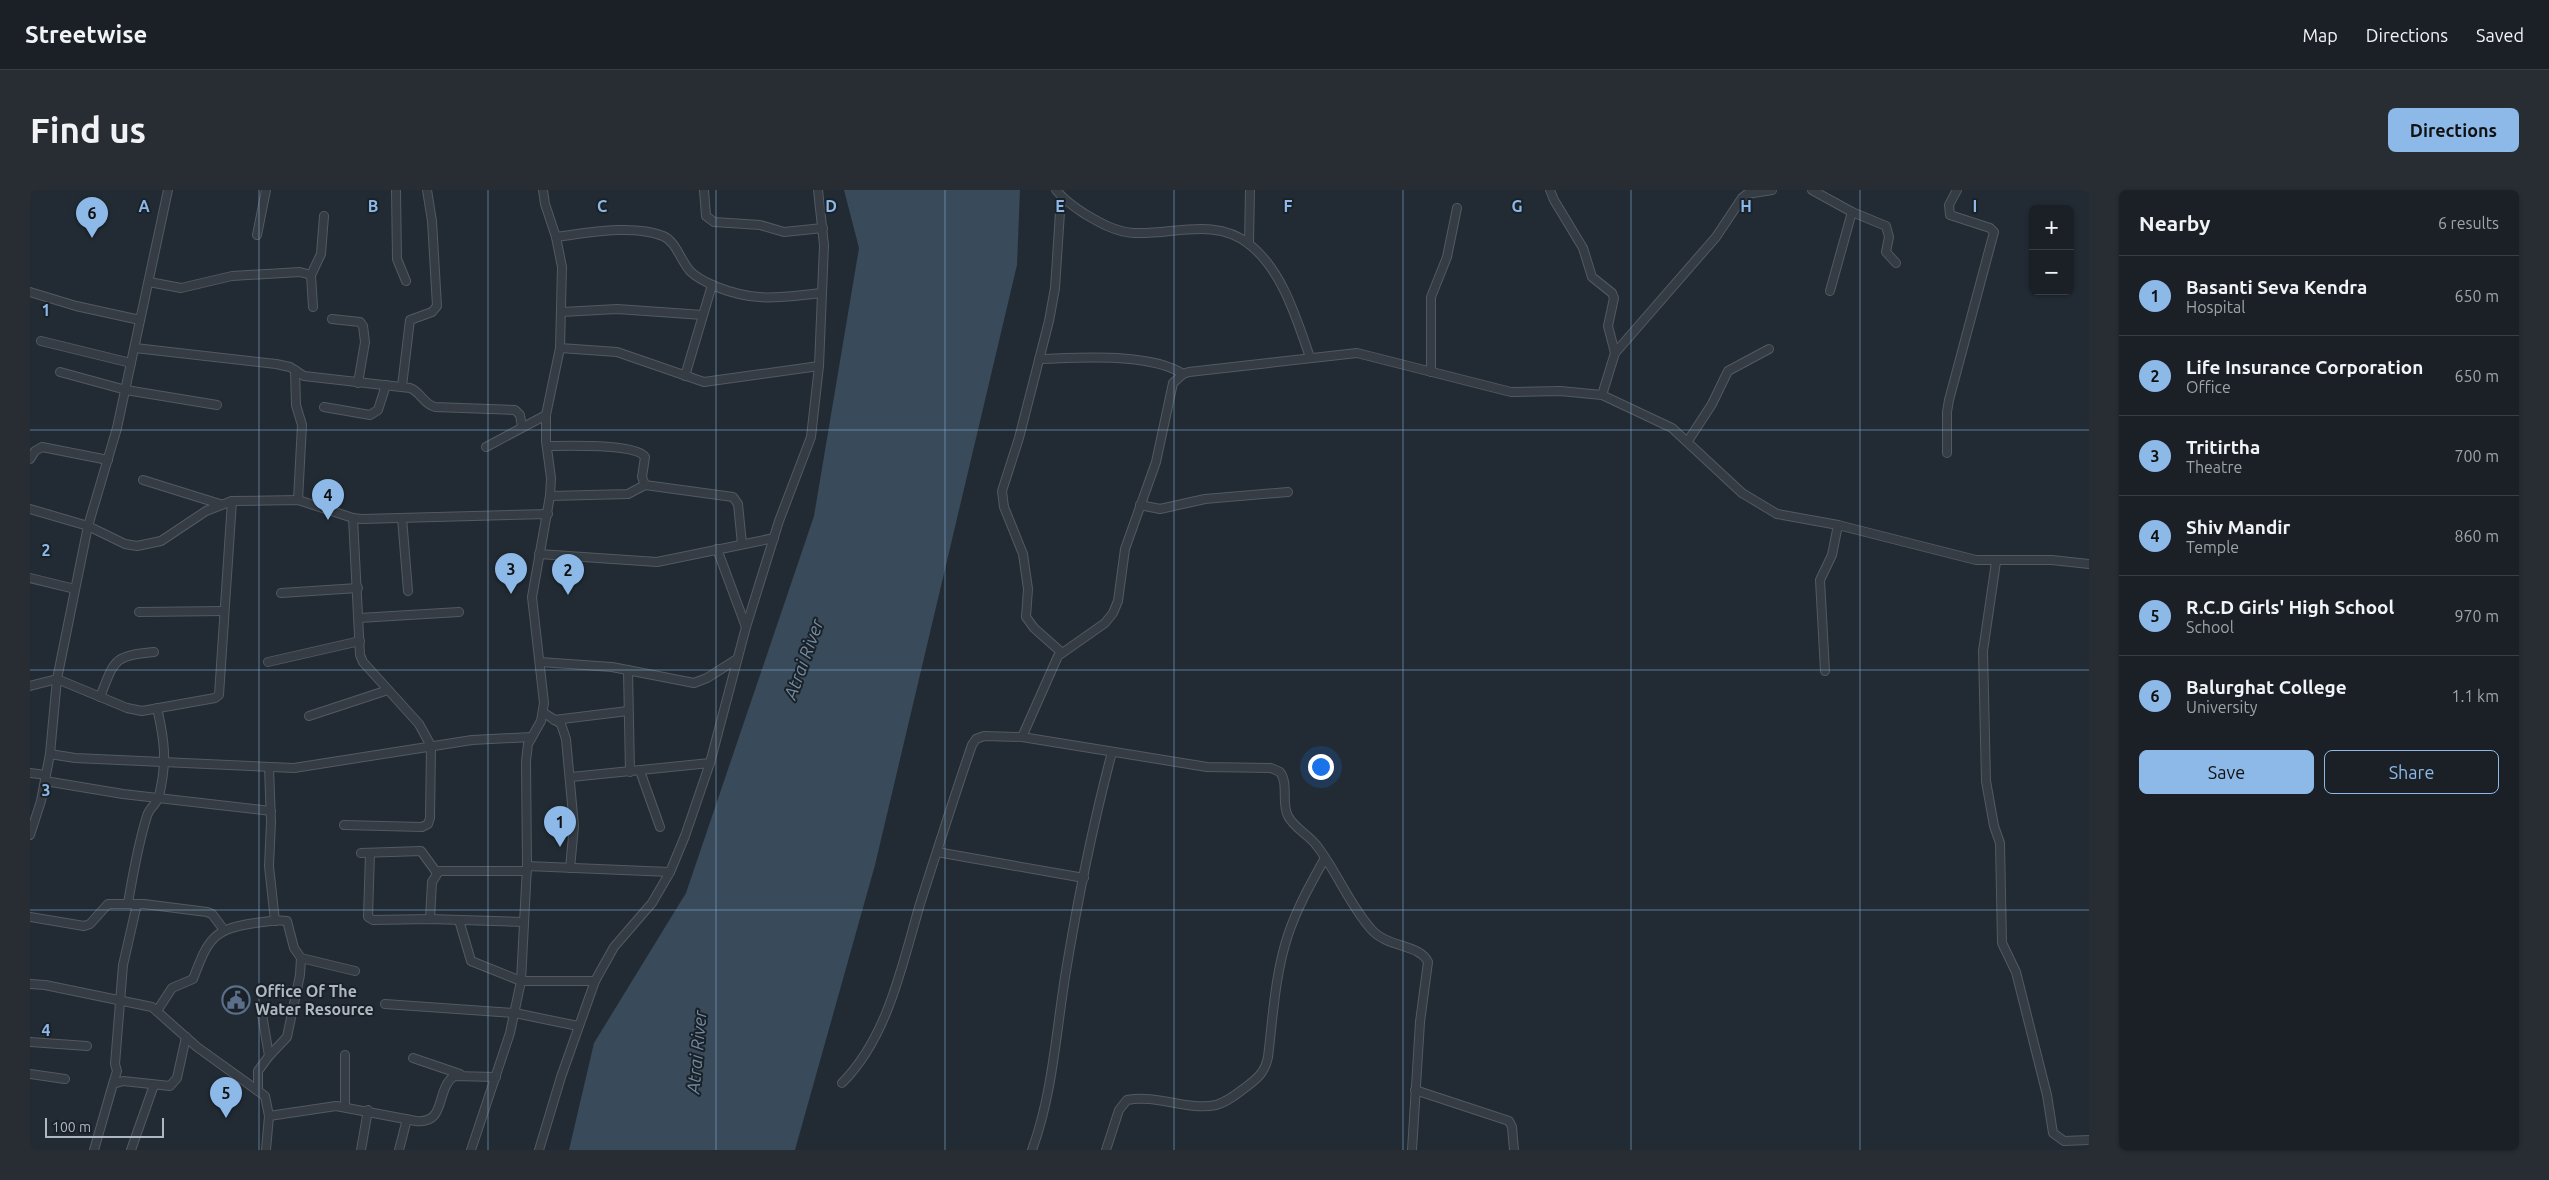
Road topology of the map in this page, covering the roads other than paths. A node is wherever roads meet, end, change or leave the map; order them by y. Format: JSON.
{"nodes":[{"id":1,"x":168,"y":190,"type":"edge"},
{"id":2,"x":266,"y":190,"type":"edge"},
{"id":3,"x":396,"y":190,"type":"edge"},
{"id":4,"x":427,"y":190,"type":"edge"},
{"id":5,"x":543,"y":190,"type":"edge"},
{"id":6,"x":704,"y":190,"type":"edge"},
{"id":7,"x":818,"y":190,"type":"edge"},
{"id":8,"x":1250,"y":190,"type":"edge"},
{"id":9,"x":1550,"y":190,"type":"edge"},
{"id":10,"x":1772,"y":190,"type":"edge"},
{"id":11,"x":1812,"y":190,"type":"edge"},
{"id":12,"x":1957,"y":190,"type":"edge"},
{"id":13,"x":1058,"y":193,"type":"edge"},
{"id":14,"x":1457,"y":208,"type":"dead end"},
{"id":15,"x":1852,"y":212,"type":"junction"},
{"id":16,"x":324,"y":216,"type":"dead end"},
{"id":17,"x":823,"y":228,"type":"junction"},
{"id":18,"x":257,"y":235,"type":"dead end"},
{"id":19,"x":556,"y":237,"type":"junction"},
{"id":20,"x":1249,"y":244,"type":"junction"},
{"id":21,"x":1896,"y":263,"type":"dead end"},
{"id":22,"x":312,"y":275,"type":"junction"},
{"id":23,"x":406,"y":281,"type":"dead end"},
{"id":24,"x":149,"y":282,"type":"junction"},
{"id":25,"x":712,"y":284,"type":"junction"},
{"id":26,"x":1830,"y":291,"type":"dead end"},
{"id":27,"x":30,"y":292,"type":"edge"},
{"id":28,"x":822,"y":293,"type":"junction"},
{"id":29,"x":313,"y":307,"type":"dead end"},
{"id":30,"x":562,"y":312,"type":"junction"},
{"id":31,"x":703,"y":315,"type":"junction"},
{"id":32,"x":332,"y":319,"type":"dead end"},
{"id":33,"x":140,"y":320,"type":"junction"},
{"id":34,"x":41,"y":341,"type":"dead end"},
{"id":35,"x":135,"y":348,"type":"junction"},
{"id":36,"x":560,"y":348,"type":"junction"},
{"id":37,"x":1769,"y":350,"type":"dead end"},
{"id":38,"x":1615,"y":353,"type":"junction"},
{"id":39,"x":1310,"y":357,"type":"junction"},
{"id":40,"x":1039,"y":359,"type":"junction"},
{"id":41,"x":131,"y":363,"type":"junction"},
{"id":42,"x":820,"y":366,"type":"junction"},
{"id":43,"x":296,"y":370,"type":"junction"},
{"id":44,"x":60,"y":372,"type":"dead end"},
{"id":45,"x":1431,"y":372,"type":"junction"},
{"id":46,"x":1183,"y":374,"type":"junction"},
{"id":47,"x":686,"y":376,"type":"junction"},
{"id":48,"x":358,"y":383,"type":"junction"},
{"id":49,"x":386,"y":385,"type":"junction"},
{"id":50,"x":402,"y":386,"type":"junction"},
{"id":51,"x":126,"y":390,"type":"junction"},
{"id":52,"x":1602,"y":395,"type":"junction"},
{"id":53,"x":217,"y":405,"type":"dead end"},
{"id":54,"x":324,"y":407,"type":"dead end"},
{"id":55,"x":546,"y":415,"type":"junction"},
{"id":56,"x":522,"y":427,"type":"junction"},
{"id":57,"x":1688,"y":441,"type":"junction"},
{"id":58,"x":547,"y":446,"type":"junction"},
{"id":59,"x":486,"y":447,"type":"dead end"},
{"id":60,"x":1947,"y":453,"type":"dead end"},
{"id":61,"x":30,"y":459,"type":"edge"},
{"id":62,"x":108,"y":460,"type":"junction"},
{"id":63,"x":143,"y":480,"type":"dead end"},
{"id":64,"x":645,"y":485,"type":"junction"},
{"id":65,"x":1288,"y":492,"type":"dead end"},
{"id":66,"x":550,"y":496,"type":"junction"},
{"id":67,"x":298,"y":500,"type":"junction"},
{"id":68,"x":232,"y":501,"type":"junction"},
{"id":69,"x":220,"y":504,"type":"junction"},
{"id":70,"x":1140,"y":505,"type":"junction"},
{"id":71,"x":30,"y":509,"type":"edge"},
{"id":72,"x":548,"y":514,"type":"junction"},
{"id":73,"x":353,"y":518,"type":"junction"},
{"id":74,"x":402,"y":518,"type":"junction"},
{"id":75,"x":1838,"y":525,"type":"junction"},
{"id":76,"x":88,"y":526,"type":"junction"},
{"id":77,"x":774,"y":538,"type":"junction"},
{"id":78,"x":742,"y":544,"type":"junction"},
{"id":79,"x":717,"y":549,"type":"junction"},
{"id":80,"x":539,"y":554,"type":"junction"},
{"id":81,"x":1996,"y":562,"type":"junction"},
{"id":82,"x":2089,"y":564,"type":"edge"},
{"id":83,"x":30,"y":578,"type":"edge"},
{"id":84,"x":358,"y":588,"type":"junction"},
{"id":85,"x":75,"y":589,"type":"junction"},
{"id":86,"x":408,"y":591,"type":"dead end"},
{"id":87,"x":281,"y":593,"type":"dead end"},
{"id":88,"x":224,"y":611,"type":"junction"},
{"id":89,"x":139,"y":612,"type":"dead end"},
{"id":90,"x":459,"y":612,"type":"dead end"},
{"id":91,"x":359,"y":618,"type":"junction"},
{"id":92,"x":746,"y":627,"type":"junction"},
{"id":93,"x":360,"y":640,"type":"junction"},
{"id":94,"x":154,"y":652,"type":"dead end"},
{"id":95,"x":1061,"y":652,"type":"junction"},
{"id":96,"x":737,"y":659,"type":"junction"},
{"id":97,"x":268,"y":662,"type":"dead end"},
{"id":98,"x":540,"y":662,"type":"junction"},
{"id":99,"x":628,"y":670,"type":"junction"},
{"id":100,"x":1825,"y":671,"type":"dead end"},
{"id":101,"x":57,"y":679,"type":"junction"},
{"id":102,"x":30,"y":686,"type":"edge"},
{"id":103,"x":388,"y":690,"type":"junction"},
{"id":104,"x":100,"y":696,"type":"junction"},
{"id":105,"x":157,"y":708,"type":"junction"},
{"id":106,"x":628,"y":712,"type":"junction"},
{"id":107,"x":544,"y":713,"type":"junction"},
{"id":108,"x":309,"y":716,"type":"dead end"},
{"id":109,"x":554,"y":720,"type":"junction"},
{"id":110,"x":532,"y":737,"type":"junction"},
{"id":111,"x":1022,"y":737,"type":"junction"},
{"id":112,"x":431,"y":746,"type":"junction"},
{"id":113,"x":1112,"y":752,"type":"junction"},
{"id":114,"x":50,"y":754,"type":"junction"},
{"id":115,"x":164,"y":762,"type":"junction"},
{"id":116,"x":710,"y":763,"type":"junction"},
{"id":117,"x":269,"y":767,"type":"junction"},
{"id":118,"x":640,"y":770,"type":"junction"},
{"id":119,"x":630,"y":772,"type":"junction"},
{"id":120,"x":30,"y":773,"type":"edge"},
{"id":121,"x":570,"y":777,"type":"junction"},
{"id":122,"x":45,"y":778,"type":"junction"},
{"id":123,"x":158,"y":799,"type":"junction"},
{"id":124,"x":34,"y":809,"type":"edge"},
{"id":125,"x":271,"y":811,"type":"junction"},
{"id":126,"x":344,"y":825,"type":"dead end"},
{"id":127,"x":660,"y":827,"type":"dead end"},
{"id":128,"x":30,"y":834,"type":"edge"},
{"id":129,"x":937,"y":852,"type":"junction"},
{"id":130,"x":361,"y":853,"type":"dead end"},
{"id":131,"x":370,"y":853,"type":"junction"},
{"id":132,"x":1325,"y":858,"type":"junction"},
{"id":133,"x":570,"y":868,"type":"junction"},
{"id":134,"x":527,"y":869,"type":"junction"},
{"id":135,"x":670,"y":872,"type":"junction"},
{"id":136,"x":437,"y":873,"type":"junction"},
{"id":137,"x":1084,"y":878,"type":"junction"},
{"id":138,"x":132,"y":903,"type":"junction"},
{"id":139,"x":30,"y":917,"type":"edge"},
{"id":140,"x":430,"y":919,"type":"junction"},
{"id":141,"x":275,"y":920,"type":"junction"},
{"id":142,"x":459,"y":920,"type":"junction"},
{"id":143,"x":524,"y":922,"type":"junction"},
{"id":144,"x":224,"y":930,"type":"junction"},
{"id":145,"x":301,"y":958,"type":"junction"},
{"id":146,"x":355,"y":971,"type":"dead end"},
{"id":147,"x":521,"y":981,"type":"junction"},
{"id":148,"x":594,"y":982,"type":"junction"},
{"id":149,"x":30,"y":984,"type":"edge"},
{"id":150,"x":121,"y":1000,"type":"junction"},
{"id":151,"x":385,"y":1004,"type":"dead end"},
{"id":152,"x":157,"y":1011,"type":"junction"},
{"id":153,"x":515,"y":1013,"type":"junction"},
{"id":154,"x":262,"y":1014,"type":"dead end"},
{"id":155,"x":578,"y":1026,"type":"junction"},
{"id":156,"x":186,"y":1038,"type":"junction"},
{"id":157,"x":30,"y":1042,"type":"edge"},
{"id":158,"x":87,"y":1046,"type":"dead end"},
{"id":159,"x":269,"y":1056,"type":"junction"},
{"id":160,"x":345,"y":1056,"type":"dead end"},
{"id":161,"x":413,"y":1058,"type":"dead end"},
{"id":162,"x":30,"y":1074,"type":"edge"},
{"id":163,"x":462,"y":1074,"type":"junction"},
{"id":164,"x":496,"y":1077,"type":"junction"},
{"id":165,"x":65,"y":1079,"type":"dead end"},
{"id":166,"x":842,"y":1083,"type":"dead end"},
{"id":167,"x":113,"y":1084,"type":"junction"},
{"id":168,"x":154,"y":1085,"type":"junction"},
{"id":169,"x":1414,"y":1090,"type":"junction"},
{"id":170,"x":258,"y":1091,"type":"junction"},
{"id":171,"x":345,"y":1106,"type":"junction"},
{"id":172,"x":368,"y":1110,"type":"junction"},
{"id":173,"x":268,"y":1116,"type":"junction"},
{"id":174,"x":407,"y":1119,"type":"junction"},
{"id":175,"x":2089,"y":1140,"type":"edge"},
{"id":176,"x":94,"y":1150,"type":"edge"},
{"id":177,"x":131,"y":1150,"type":"edge"},
{"id":178,"x":266,"y":1150,"type":"edge"},
{"id":179,"x":361,"y":1150,"type":"edge"},
{"id":180,"x":399,"y":1150,"type":"edge"},
{"id":181,"x":471,"y":1150,"type":"edge"},
{"id":182,"x":539,"y":1150,"type":"edge"},
{"id":183,"x":1032,"y":1150,"type":"edge"},
{"id":184,"x":1106,"y":1150,"type":"edge"},
{"id":185,"x":1412,"y":1150,"type":"edge"},
{"id":186,"x":1514,"y":1150,"type":"edge"}],
"edges":[{"from":1,"to":24,"type":"street"},
{"from":2,"to":18,"type":"street"},
{"from":3,"to":23,"type":"street"},
{"from":4,"to":50,"type":"street"},
{"from":5,"to":19,"type":"street"},
{"from":6,"to":17,"type":"street"},
{"from":7,"to":17,"type":"street"},
{"from":8,"to":20,"type":"street"},
{"from":9,"to":38,"type":"street"},
{"from":10,"to":38,"type":"street"},
{"from":11,"to":15,"type":"street"},
{"from":12,"to":60,"type":"street"},
{"from":13,"to":20,"type":"street"},
{"from":13,"to":40,"type":"street"},
{"from":14,"to":45,"type":"street"},
{"from":15,"to":21,"type":"street"},
{"from":15,"to":26,"type":"street"},
{"from":16,"to":22,"type":"street"},
{"from":17,"to":28,"type":"street"},
{"from":19,"to":25,"type":"street"},
{"from":19,"to":30,"type":"street"},
{"from":20,"to":39,"type":"street"},
{"from":22,"to":24,"type":"street"},
{"from":22,"to":29,"type":"street"},
{"from":24,"to":33,"type":"street"},
{"from":25,"to":28,"type":"street"},
{"from":25,"to":31,"type":"street"},
{"from":27,"to":33,"type":"street"},
{"from":28,"to":42,"type":"street"},
{"from":30,"to":31,"type":"street"},
{"from":30,"to":36,"type":"street"},
{"from":31,"to":47,"type":"street"},
{"from":32,"to":48,"type":"street"},
{"from":33,"to":35,"type":"street"},
{"from":34,"to":41,"type":"street"},
{"from":35,"to":41,"type":"street"},
{"from":35,"to":43,"type":"street"},
{"from":36,"to":47,"type":"street"},
{"from":36,"to":55,"type":"street"},
{"from":37,"to":57,"type":"street"},
{"from":38,"to":52,"type":"street"},
{"from":39,"to":45,"type":"street"},
{"from":39,"to":46,"type":"street"},
{"from":40,"to":46,"type":"street"},
{"from":40,"to":95,"type":"street"},
{"from":41,"to":51,"type":"street"},
{"from":42,"to":47,"type":"street"},
{"from":42,"to":77,"type":"street"},
{"from":43,"to":48,"type":"street"},
{"from":43,"to":67,"type":"street"},
{"from":44,"to":51,"type":"street"},
{"from":45,"to":52,"type":"street"},
{"from":46,"to":70,"type":"street"},
{"from":48,"to":49,"type":"street"},
{"from":49,"to":50,"type":"street"},
{"from":49,"to":54,"type":"street"},
{"from":50,"to":56,"type":"street"},
{"from":51,"to":53,"type":"street"},
{"from":51,"to":62,"type":"street"},
{"from":52,"to":57,"type":"street"},
{"from":55,"to":56,"type":"street"},
{"from":55,"to":58,"type":"street"},
{"from":56,"to":59,"type":"street"},
{"from":57,"to":75,"type":"street"},
{"from":58,"to":64,"type":"street"},
{"from":58,"to":66,"type":"street"},
{"from":61,"to":62,"type":"street"},
{"from":62,"to":76,"type":"street"},
{"from":63,"to":69,"type":"street"},
{"from":64,"to":66,"type":"street"},
{"from":64,"to":78,"type":"street"},
{"from":65,"to":70,"type":"street"},
{"from":66,"to":72,"type":"street"},
{"from":67,"to":68,"type":"street"},
{"from":67,"to":73,"type":"street"},
{"from":68,"to":69,"type":"street"},
{"from":68,"to":88,"type":"street"},
{"from":69,"to":76,"type":"street"},
{"from":70,"to":95,"type":"street"},
{"from":71,"to":76,"type":"street"},
{"from":72,"to":74,"type":"street"},
{"from":72,"to":80,"type":"street"},
{"from":73,"to":74,"type":"street"},
{"from":73,"to":84,"type":"street"},
{"from":74,"to":86,"type":"street"},
{"from":75,"to":81,"type":"street"},
{"from":75,"to":100,"type":"street"},
{"from":76,"to":85,"type":"street"},
{"from":77,"to":78,"type":"street"},
{"from":77,"to":92,"type":"street"},
{"from":78,"to":79,"type":"street"},
{"from":79,"to":80,"type":"street"},
{"from":79,"to":92,"type":"street"},
{"from":80,"to":98,"type":"street"},
{"from":81,"to":82,"type":"street"},
{"from":81,"to":175,"type":"street"},
{"from":83,"to":85,"type":"street"},
{"from":84,"to":87,"type":"street"},
{"from":84,"to":91,"type":"street"},
{"from":85,"to":101,"type":"street"},
{"from":88,"to":89,"type":"street"},
{"from":88,"to":105,"type":"street"},
{"from":90,"to":91,"type":"street"},
{"from":91,"to":93,"type":"street"},
{"from":92,"to":96,"type":"street"},
{"from":93,"to":97,"type":"street"},
{"from":93,"to":103,"type":"street"},
{"from":94,"to":104,"type":"street"},
{"from":95,"to":111,"type":"street"},
{"from":96,"to":99,"type":"street"},
{"from":96,"to":116,"type":"street"},
{"from":98,"to":99,"type":"street"},
{"from":98,"to":107,"type":"street"},
{"from":99,"to":106,"type":"street"},
{"from":101,"to":102,"type":"street"},
{"from":101,"to":104,"type":"street"},
{"from":101,"to":114,"type":"street"},
{"from":103,"to":108,"type":"street"},
{"from":103,"to":112,"type":"street"},
{"from":104,"to":105,"type":"street"},
{"from":105,"to":115,"type":"street"},
{"from":106,"to":109,"type":"street"},
{"from":106,"to":119,"type":"street"},
{"from":107,"to":109,"type":"street"},
{"from":107,"to":110,"type":"street"},
{"from":109,"to":121,"type":"street"},
{"from":110,"to":112,"type":"street"},
{"from":110,"to":134,"type":"street"},
{"from":111,"to":113,"type":"street"},
{"from":111,"to":129,"type":"street"},
{"from":112,"to":117,"type":"street"},
{"from":112,"to":126,"type":"street"},
{"from":113,"to":132,"type":"street"},
{"from":113,"to":137,"type":"street"},
{"from":114,"to":115,"type":"street"},
{"from":114,"to":122,"type":"street"},
{"from":115,"to":117,"type":"street"},
{"from":115,"to":123,"type":"street"},
{"from":116,"to":118,"type":"street"},
{"from":116,"to":135,"type":"street"},
{"from":117,"to":125,"type":"street"},
{"from":118,"to":119,"type":"street"},
{"from":118,"to":127,"type":"street"},
{"from":119,"to":121,"type":"street"},
{"from":120,"to":122,"type":"street"},
{"from":121,"to":133,"type":"street"},
{"from":122,"to":123,"type":"street"},
{"from":122,"to":124,"type":"street"},
{"from":123,"to":125,"type":"street"},
{"from":123,"to":138,"type":"street"},
{"from":124,"to":128,"type":"street"},
{"from":125,"to":141,"type":"street"},
{"from":129,"to":137,"type":"street"},
{"from":129,"to":166,"type":"street"},
{"from":130,"to":131,"type":"street"},
{"from":131,"to":136,"type":"street"},
{"from":131,"to":140,"type":"street"},
{"from":132,"to":169,"type":"street"},
{"from":132,"to":184,"type":"street"},
{"from":133,"to":134,"type":"street"},
{"from":133,"to":135,"type":"street"},
{"from":134,"to":136,"type":"street"},
{"from":134,"to":143,"type":"street"},
{"from":135,"to":148,"type":"street"},
{"from":136,"to":140,"type":"street"},
{"from":137,"to":183,"type":"street"},
{"from":138,"to":139,"type":"street"},
{"from":138,"to":144,"type":"street"},
{"from":138,"to":150,"type":"street"},
{"from":140,"to":142,"type":"street"},
{"from":141,"to":144,"type":"street"},
{"from":141,"to":145,"type":"street"},
{"from":142,"to":143,"type":"street"},
{"from":142,"to":147,"type":"street"},
{"from":143,"to":147,"type":"street"},
{"from":144,"to":152,"type":"street"},
{"from":145,"to":146,"type":"street"},
{"from":145,"to":159,"type":"street"},
{"from":147,"to":148,"type":"street"},
{"from":147,"to":153,"type":"street"},
{"from":148,"to":155,"type":"street"},
{"from":149,"to":150,"type":"street"},
{"from":150,"to":152,"type":"street"},
{"from":150,"to":167,"type":"street"},
{"from":151,"to":153,"type":"street"},
{"from":152,"to":156,"type":"street"},
{"from":153,"to":155,"type":"street"},
{"from":153,"to":164,"type":"street"},
{"from":154,"to":159,"type":"street"},
{"from":155,"to":182,"type":"street"},
{"from":156,"to":168,"type":"street"},
{"from":156,"to":170,"type":"street"},
{"from":157,"to":158,"type":"street"},
{"from":159,"to":170,"type":"street"},
{"from":160,"to":171,"type":"street"},
{"from":161,"to":163,"type":"street"},
{"from":162,"to":165,"type":"street"},
{"from":163,"to":164,"type":"street"},
{"from":163,"to":174,"type":"street"},
{"from":164,"to":181,"type":"street"},
{"from":167,"to":168,"type":"street"},
{"from":167,"to":176,"type":"street"},
{"from":168,"to":177,"type":"street"},
{"from":169,"to":185,"type":"street"},
{"from":169,"to":186,"type":"street"},
{"from":170,"to":173,"type":"street"},
{"from":171,"to":172,"type":"street"},
{"from":171,"to":173,"type":"street"},
{"from":172,"to":174,"type":"street"},
{"from":172,"to":179,"type":"street"},
{"from":173,"to":178,"type":"street"},
{"from":174,"to":180,"type":"street"}]}
